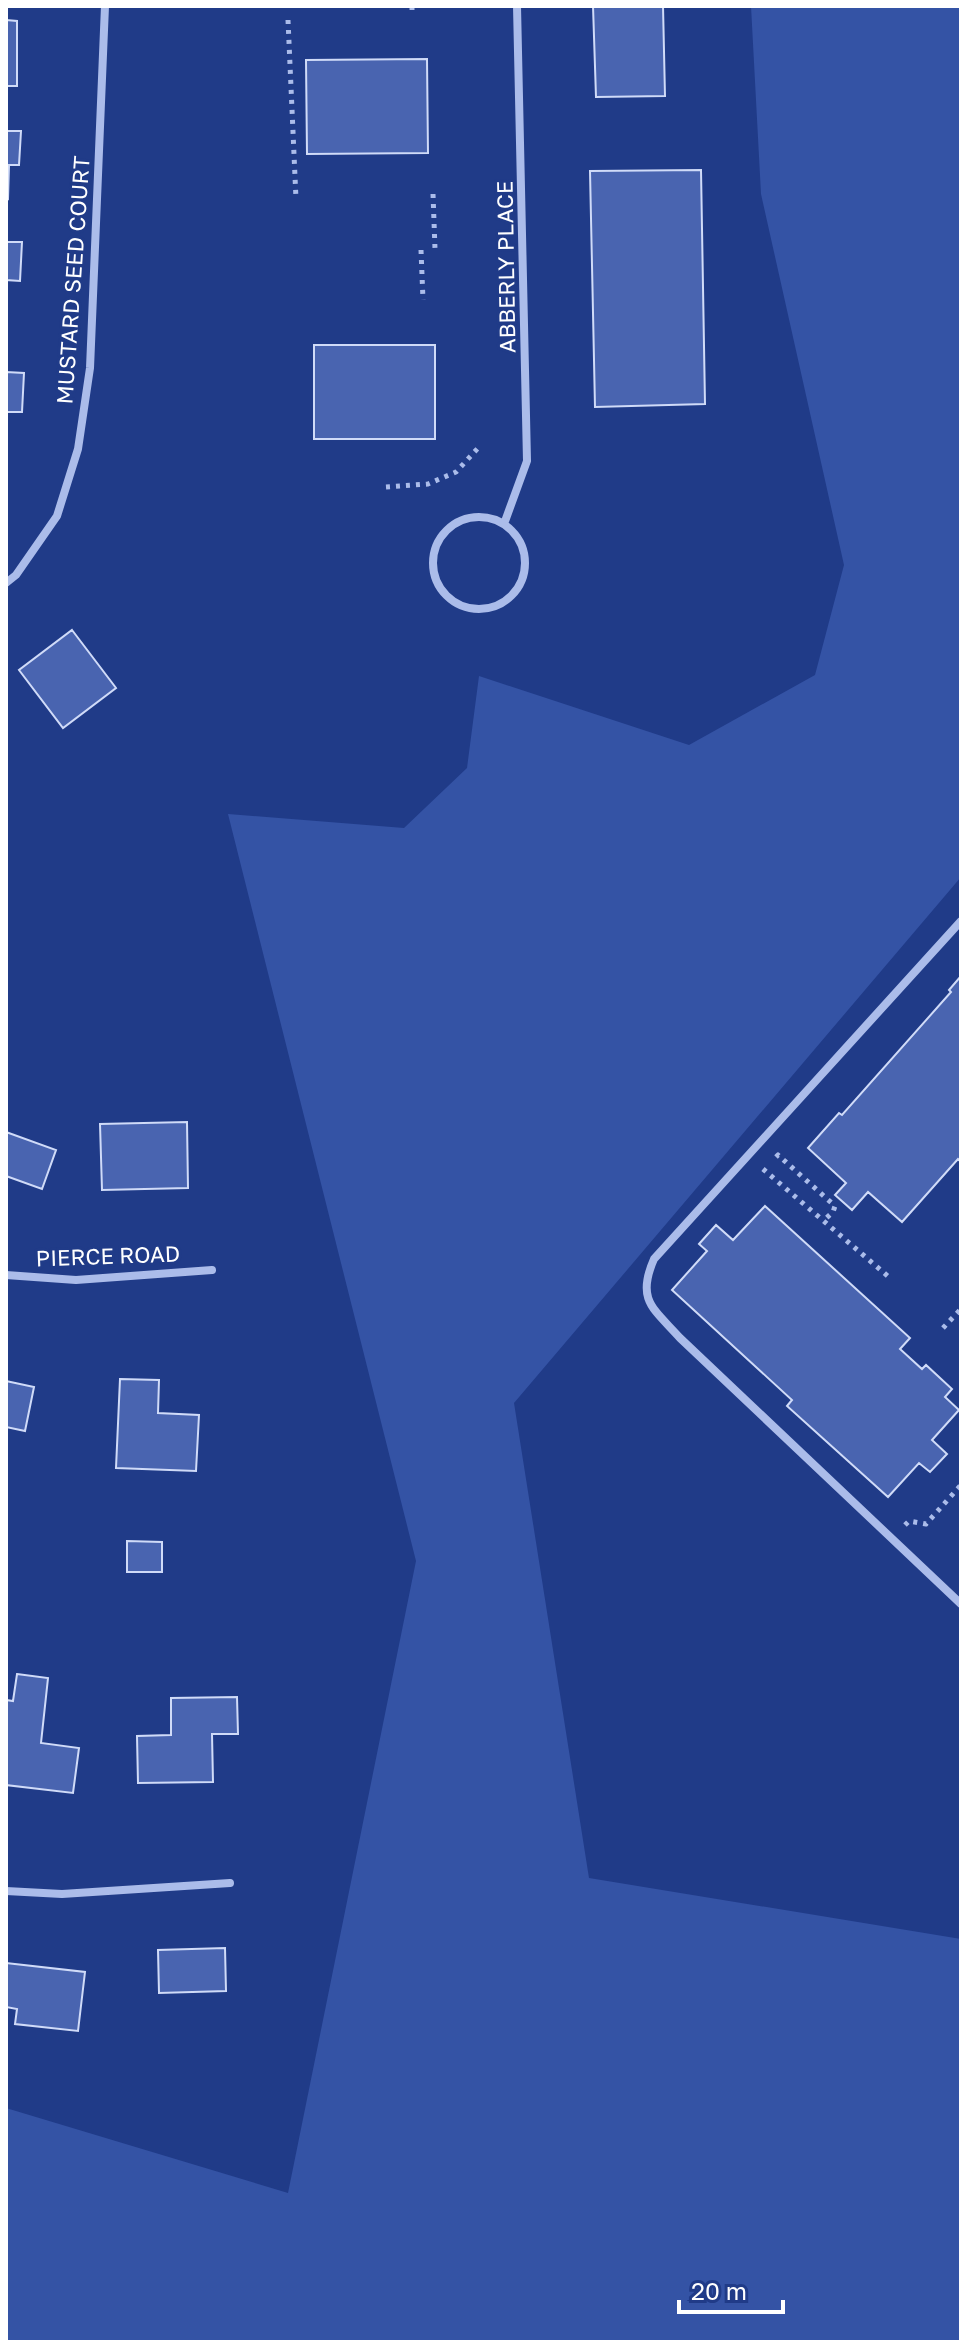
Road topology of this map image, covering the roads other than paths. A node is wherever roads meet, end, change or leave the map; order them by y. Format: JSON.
{"nodes":[{"id":1,"x":105,"y":6,"type":"edge"},
{"id":2,"x":517,"y":6,"type":"edge"},
{"id":3,"x":504,"y":524,"type":"junction"},
{"id":4,"x":6,"y":583,"type":"edge"},
{"id":5,"x":961,"y":921,"type":"edge"},
{"id":6,"x":212,"y":1270,"type":"dead end"},
{"id":7,"x":6,"y":1275,"type":"edge"},
{"id":8,"x":961,"y":1604,"type":"edge"},
{"id":9,"x":230,"y":1883,"type":"dead end"},
{"id":10,"x":6,"y":1891,"type":"edge"}],
"edges":[{"from":1,"to":4,"type":"street","name":"MUSTARD SEED COURT"},
{"from":2,"to":3,"type":"street","name":"ABBERLY PLACE"},
{"from":3,"to":3,"type":"street"},
{"from":5,"to":8,"type":"street"},
{"from":6,"to":7,"type":"street","name":"PIERCE ROAD"},
{"from":9,"to":10,"type":"street"}]}
